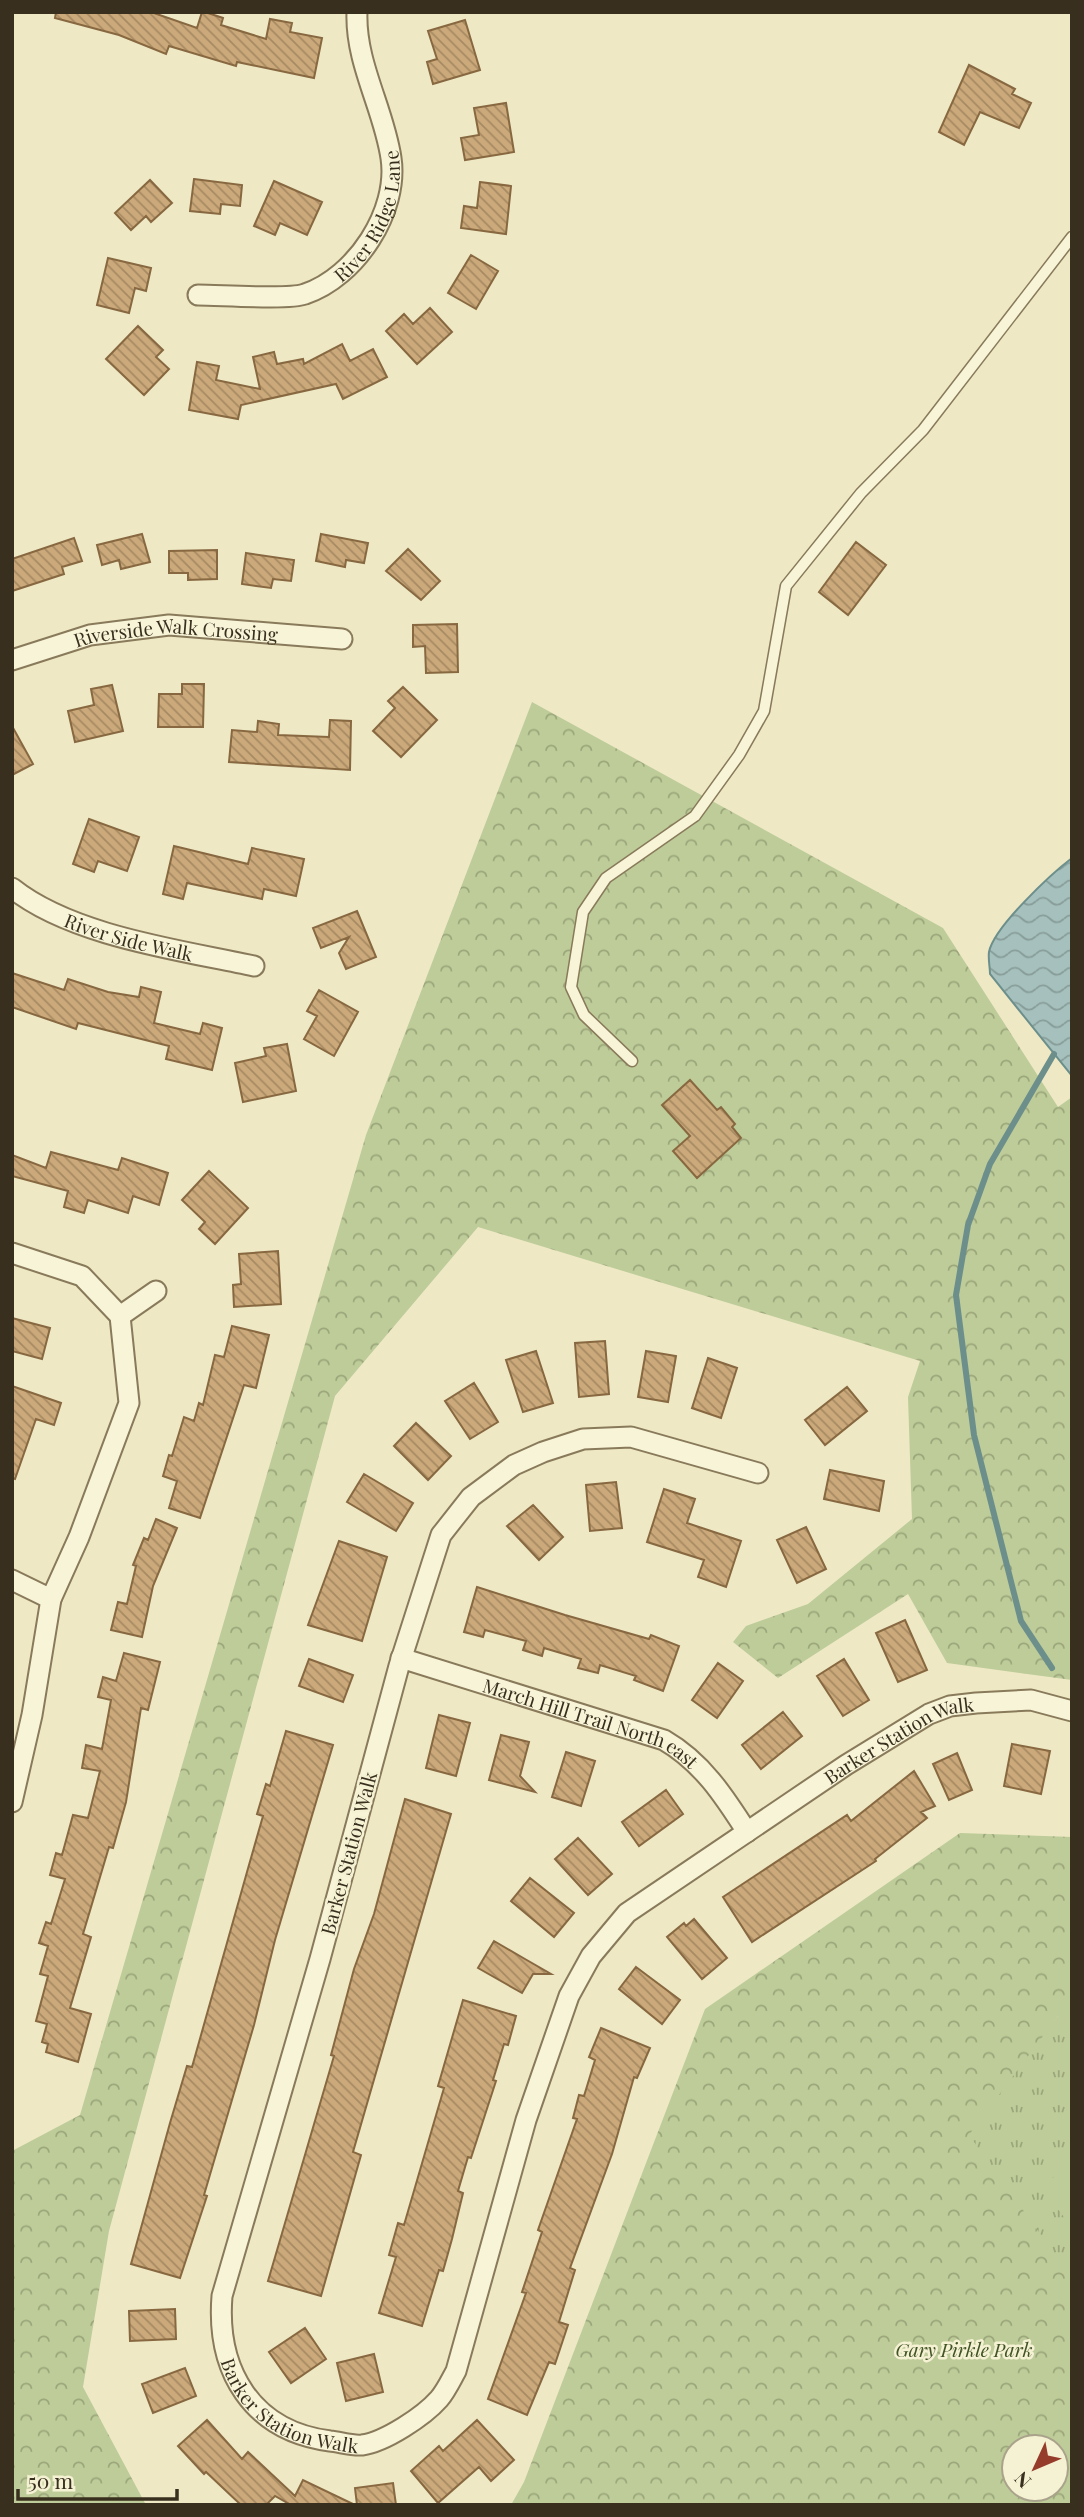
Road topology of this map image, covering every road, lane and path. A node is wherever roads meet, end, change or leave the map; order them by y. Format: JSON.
{"nodes":[{"id":1,"x":357,"y":12,"type":"edge"},
{"id":2,"x":1072,"y":237,"type":"edge"},
{"id":3,"x":198,"y":295,"type":"dead end"},
{"id":4,"x":342,"y":639,"type":"dead end"},
{"id":5,"x":12,"y":660,"type":"edge"},
{"id":6,"x":12,"y":888,"type":"edge"},
{"id":7,"x":254,"y":966,"type":"dead end"},
{"id":8,"x":632,"y":1061,"type":"dead end"},
{"id":9,"x":12,"y":1253,"type":"edge"},
{"id":10,"x":156,"y":1292,"type":"dead end"},
{"id":11,"x":120,"y":1316,"type":"junction"},
{"id":12,"x":758,"y":1473,"type":"dead end"},
{"id":13,"x":12,"y":1580,"type":"edge"},
{"id":14,"x":51,"y":1599,"type":"junction"},
{"id":15,"x":401,"y":1657,"type":"junction"},
{"id":16,"x":1072,"y":1711,"type":"edge"},
{"id":17,"x":12,"y":1802,"type":"edge"},
{"id":18,"x":747,"y":1832,"type":"junction"}],
"edges":[{"from":1,"to":3,"type":"street","name":"River Ridge Lane"},
{"from":2,"to":8,"type":"lane"},
{"from":4,"to":5,"type":"street","name":"Riverside Walk Crossing"},
{"from":6,"to":7,"type":"street","name":"River Side Walk"},
{"from":9,"to":11,"type":"street"},
{"from":10,"to":11,"type":"street"},
{"from":11,"to":14,"type":"street"},
{"from":12,"to":15,"type":"street","name":"Barker Station Walk"},
{"from":13,"to":14,"type":"street"},
{"from":14,"to":17,"type":"street"},
{"from":15,"to":18,"type":"street","name":"March Hill Trail North east"},
{"from":15,"to":18,"type":"street","name":"Barker Station Walk"},
{"from":16,"to":18,"type":"street","name":"Barker Station Walk"}]}
